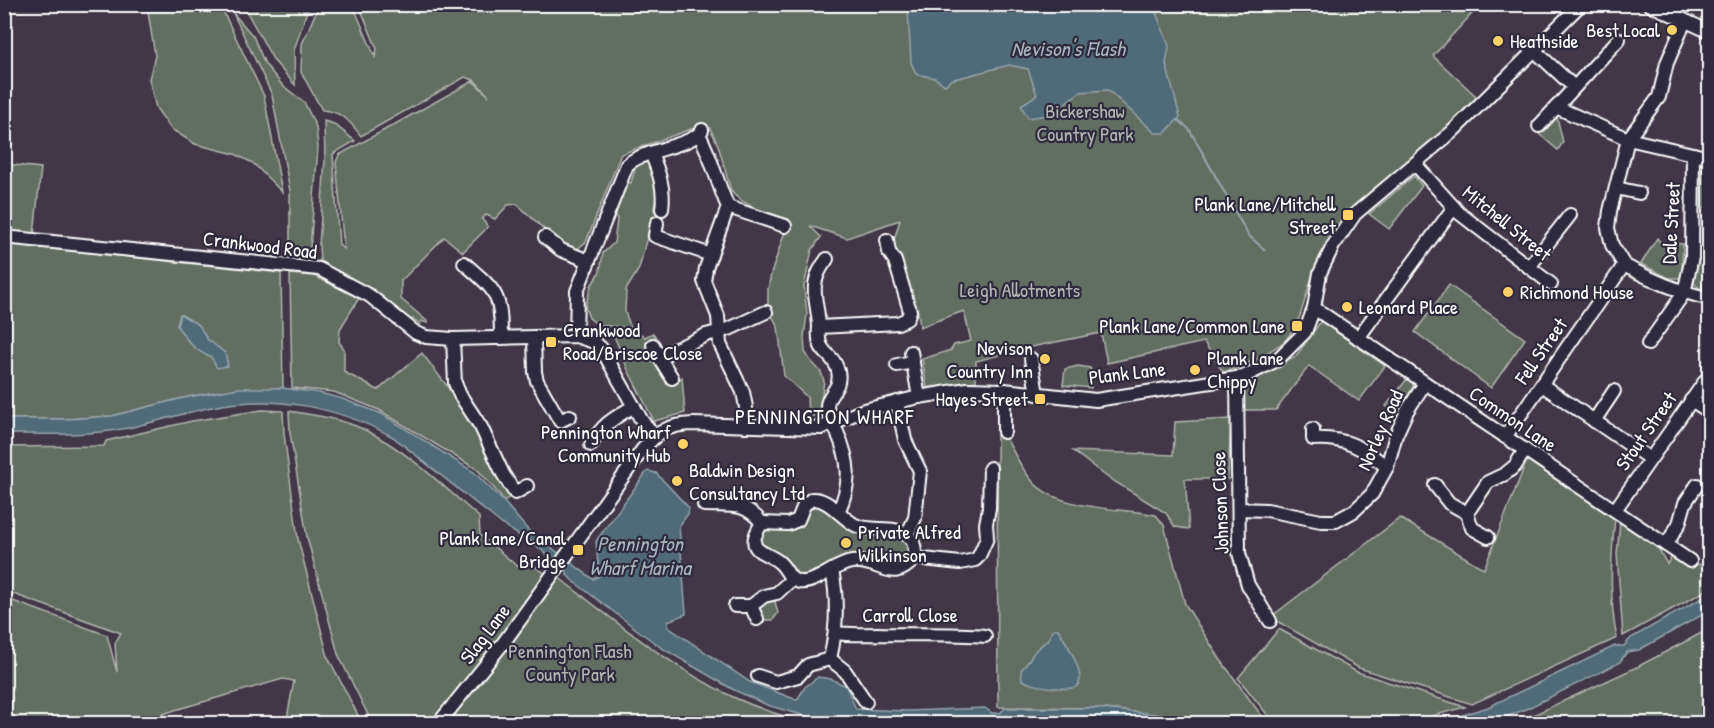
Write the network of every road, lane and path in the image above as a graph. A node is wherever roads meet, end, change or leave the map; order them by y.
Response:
1 (1581, 4) edge
2 (1649, 4) edge
3 (1683, 4) edge
4 (1681, 19) junction
5 (1710, 32) edge
6 (1612, 41) dead end
7 (1535, 51) junction
8 (1574, 87) junction
9 (1556, 107) junction
10 (1539, 126) dead end
11 (1628, 140) junction
12 (651, 153) junction
13 (1694, 154) junction
14 (1710, 158) edge
15 (1416, 165) junction
16 (1616, 188) junction
17 (1639, 194) dead end
18 (728, 207) junction
19 (1454, 207) junction
20 (662, 210) dead end
21 (1570, 216) dead end
22 (657, 223) dead end
23 (785, 226) dead end
24 (4, 237) edge
25 (545, 237) dead end
26 (887, 240) dead end
27 (711, 255) junction
28 (827, 259) dead end
29 (589, 261) junction
30 (464, 263) dead end
31 (1624, 265) junction
32 (1529, 267) junction
33 (1551, 284) dead end
34 (1684, 293) junction
35 (1710, 299) edge
36 (1314, 308) junction
37 (766, 312) dead end
38 (819, 327) junction
39 (719, 332) junction
40 (576, 336) junction
41 (501, 338) junction
42 (534, 338) junction
43 (1358, 338) junction
44 (453, 339) junction
45 (1648, 344) dead end
46 (653, 345) dead end
47 (659, 357) junction
48 (1031, 358) dead end
49 (897, 365) dead end
50 (1710, 374) edge
51 (672, 378) dead end
52 (1237, 378) junction
53 (1425, 383) junction
54 (1542, 385) junction
55 (1004, 390) junction
56 (1614, 391) dead end
57 (1037, 394) junction
58 (919, 397) junction
59 (1691, 400) junction
60 (897, 402) junction
61 (634, 406) junction
62 (1710, 412) edge
63 (561, 421) dead end
64 (1594, 421) junction
65 (833, 423) junction
66 (745, 426) junction
67 (1313, 429) dead end
68 (1004, 432) dead end
69 (655, 436) junction
70 (1505, 437) junction
71 (591, 445) dead end
72 (1525, 450) junction
73 (1650, 459) junction
74 (1387, 467) junction
75 (990, 468) dead end
76 (1435, 485) dead end
77 (1697, 485) dead end
78 (527, 486) dead end
79 (704, 505) dead end
80 (1239, 509) junction
81 (1615, 510) junction
82 (838, 512) junction
83 (1467, 513) junction
84 (762, 524) junction
85 (907, 535) junction
86 (1488, 537) dead end
87 (1666, 545) junction
88 (568, 553) joint
89 (915, 558) junction
90 (1690, 561) dead end
91 (832, 570) junction
92 (791, 579) junction
93 (735, 606) dead end
94 (751, 606) junction
95 (757, 619) dead end
96 (1270, 621) dead end
97 (836, 633) junction
98 (985, 636) dead end
99 (830, 659) junction
100 (758, 676) dead end
101 (866, 702) dead end
102 (438, 723) edge

1 - 7 street, Plank Lane
2 - 4 street
3 - 4 street
4 - 5 street
4 - 11 street
6 - 8 street
7 - 8 street
7 - 15 street, Plank Lane
8 - 9 street
9 - 10 street
9 - 11 street
11 - 13 street
11 - 16 street
12 - 18 street
12 - 20 street
12 - 29 street
13 - 14 street
13 - 34 street, Dale Street
15 - 19 street, Mitchell Street
15 - 36 street, Plank Lane
16 - 17 street
16 - 31 street
18 - 23 street
18 - 27 street
19 - 32 street, Mitchell Street
19 - 43 street
21 - 32 street
22 - 27 street
24 - 44 street, Crankwood Road
25 - 29 street
26 - 38 street
27 - 39 street
28 - 38 street
29 - 40 street
30 - 41 street
31 - 34 street
31 - 54 street, Fell Street
32 - 33 street, Mitchell Street
34 - 35 street
34 - 45 street
36 - 43 street, Common Lane
36 - 52 street, Plank Lane
37 - 39 street
38 - 65 street
39 - 47 street
39 - 66 street
40 - 42 street, Crankwood Road
40 - 61 street
41 - 42 street, Crankwood Road
41 - 44 street, Crankwood Road
42 - 63 street
43 - 53 street, Common Lane
44 - 78 street
46 - 47 street
47 - 51 street
48 - 57 street
49 - 58 street
50 - 59 street, Stout Street
52 - 57 street, Plank Lane
52 - 80 street, Johnson Close
53 - 70 street, Common Lane
53 - 74 street, Norley Road
54 - 64 street
54 - 70 street, Fell Street
55 - 57 street, Plank Lane
55 - 58 street, Plank Lane
55 - 68 street
56 - 64 street
58 - 60 street, Plank Lane
59 - 62 street
59 - 73 street, Stout Street
60 - 65 street, Plank Lane
60 - 85 street
61 - 69 street
61 - 71 street
64 - 73 street
65 - 66 street, Plank Lane
65 - 82 street
66 - 69 street, Plank Lane
67 - 74 street
69 - 88 street, Plank Lane
70 - 72 street, Common Lane
72 - 81 street, Common Lane
72 - 83 street
73 - 81 street, Stout Street
74 - 80 street, Norley Road
75 - 89 street
76 - 83 street
77 - 87 street
79 - 84 street
80 - 96 street, Johnson Close
81 - 87 street, Common Lane
82 - 84 street
82 - 85 street
83 - 86 street
84 - 92 street
85 - 89 street
87 - 90 street, Common Lane
88 - 102 street, Slag Lane
89 - 91 street
91 - 92 street
91 - 97 street
92 - 94 street
93 - 94 street
94 - 95 street
97 - 98 street, Carroll Close
97 - 99 street
99 - 100 street
99 - 101 street

